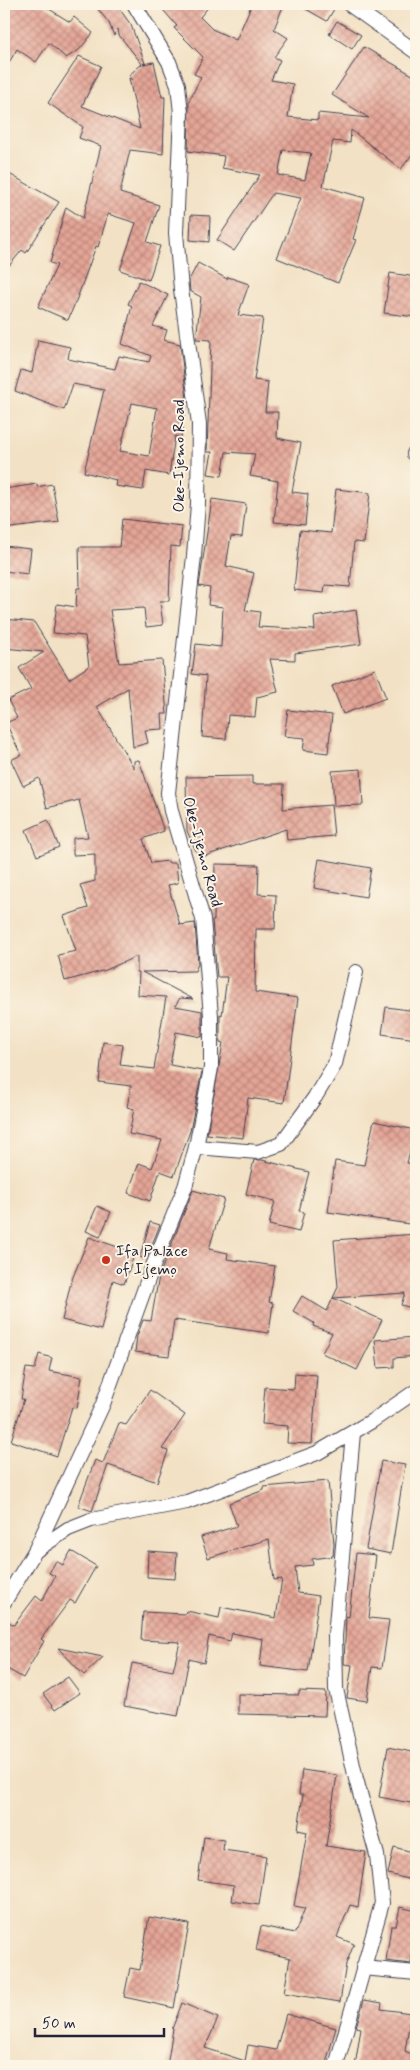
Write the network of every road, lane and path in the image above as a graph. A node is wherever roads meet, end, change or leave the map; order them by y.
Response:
1 (134, 4) edge
2 (349, 4) edge
3 (416, 52) edge
4 (356, 972) dead end
5 (196, 1147) junction
6 (416, 1391) edge
7 (353, 1433) junction
8 (35, 1551) junction
9 (4, 1602) edge
10 (363, 1968) junction
11 (416, 1973) edge
12 (336, 2066) edge

1 - 5 street, Oke-Ijemo Road
2 - 3 street
4 - 5 street
5 - 8 street, Oke-Ijemo Road
6 - 7 street
7 - 8 street
7 - 10 street
8 - 9 street, Oke-Ijemo Road
10 - 11 street
10 - 12 street

